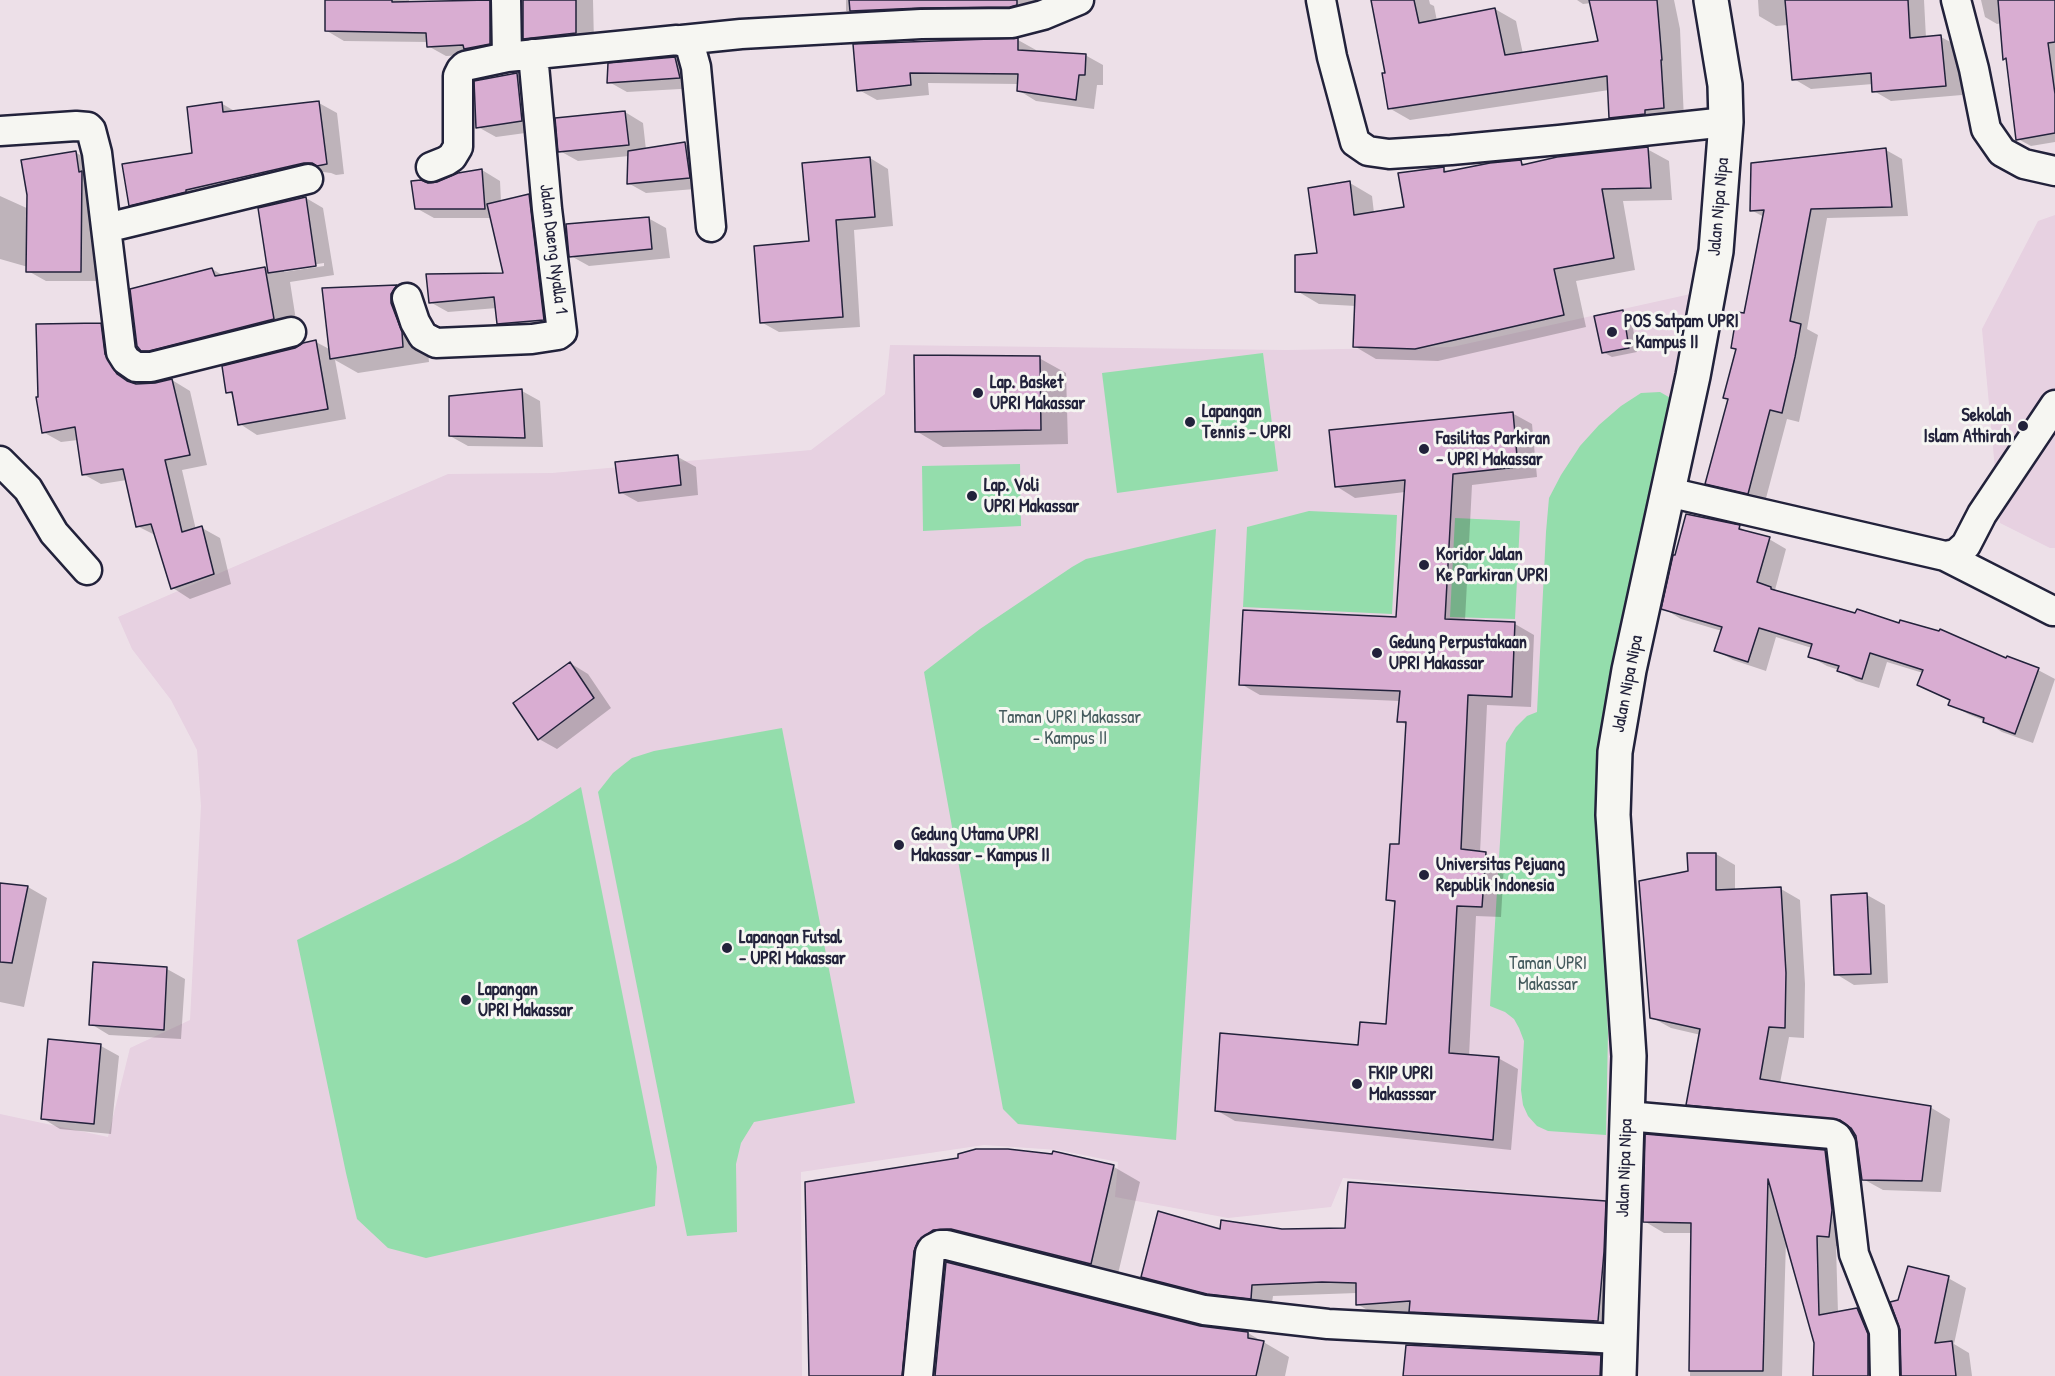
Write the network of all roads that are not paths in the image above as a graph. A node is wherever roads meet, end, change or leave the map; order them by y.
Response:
1 (506, 0) edge
2 (1079, 0) edge
3 (1321, 0) edge
4 (1711, 0) edge
5 (1956, 0) edge
6 (682, 40) junction
7 (520, 56) junction
8 (1726, 122) junction
9 (0, 131) edge
10 (431, 167) dead end
11 (2055, 171) edge
12 (308, 179) dead end
13 (711, 226) dead end
14 (106, 228) junction
15 (407, 298) dead end
16 (291, 332) dead end
17 (2055, 405) edge
18 (0, 461) edge
19 (1668, 492) junction
20 (1945, 556) junction
21 (87, 570) dead end
22 (2053, 611) dead end
23 (1627, 1116) junction
24 (1619, 1339) junction
25 (918, 1376) edge
26 (1618, 1376) edge
27 (1885, 1376) edge

1 - 7 street, Jalan Daeng Nyalla 1
2 - 6 street
3 - 8 street
4 - 8 street, Jalan Nipa Nipa
5 - 11 street
6 - 7 street
6 - 13 street
7 - 10 street
7 - 15 street, Jalan Daeng Nyalla 1
8 - 19 street, Jalan Nipa Nipa
9 - 14 street
12 - 14 street
14 - 16 street
17 - 20 street
18 - 21 street
19 - 20 street
19 - 23 street, Jalan Nipa Nipa
20 - 22 street
23 - 24 street, Jalan Nipa Nipa
23 - 27 street
24 - 25 street
24 - 26 street, Jalan Nipa Nipa

